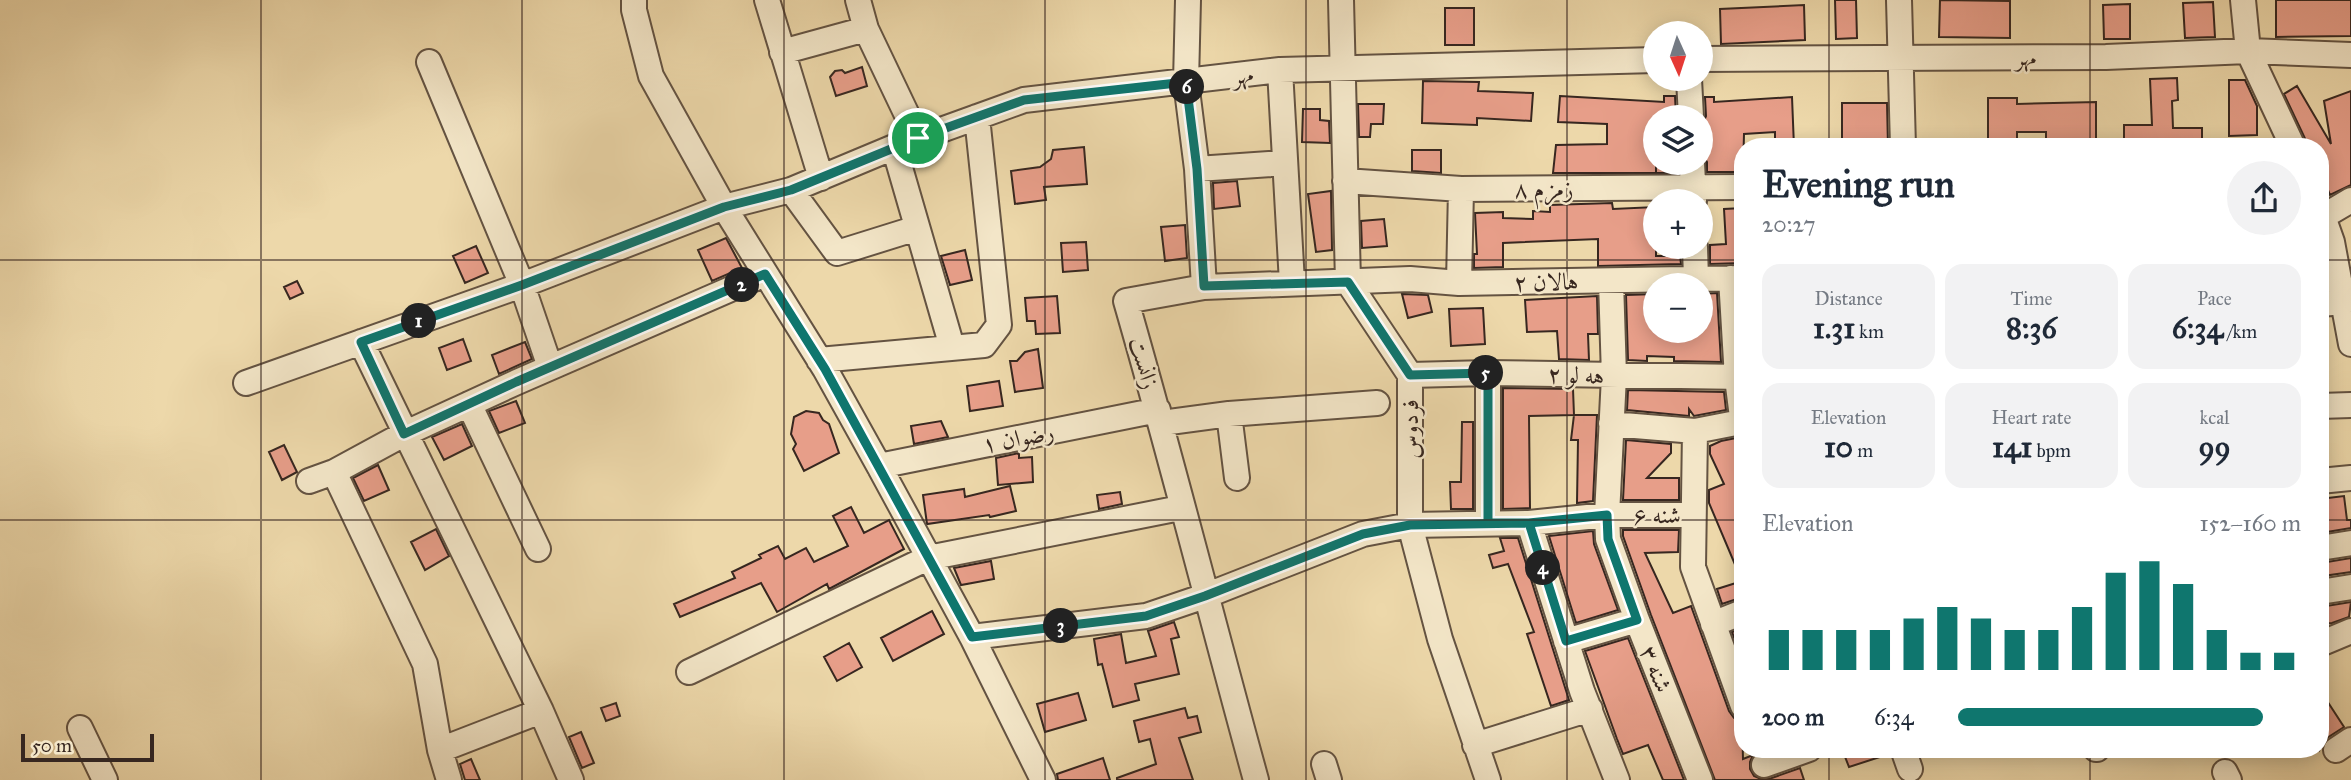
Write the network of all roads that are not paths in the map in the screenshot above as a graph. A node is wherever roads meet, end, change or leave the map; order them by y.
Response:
1 (634, 0) edge
2 (766, 0) edge
3 (858, 0) edge
4 (1188, 0) edge
5 (1341, 0) edge
6 (1899, 0) edge
7 (2243, 0) edge
8 (866, 29) junction
9 (2248, 51) junction
10 (782, 52) junction
11 (2351, 55) edge
12 (1900, 57) junction
13 (1713, 59) edge
14 (1643, 60) edge
15 (429, 62) dead end
16 (1342, 69) junction
17 (1280, 70) junction
18 (1186, 82) junction
19 (977, 117) junction
20 (918, 138) junction
21 (1903, 138) edge
22 (2289, 138) edge
23 (894, 147) junction
24 (1285, 163) junction
25 (1197, 169) junction
26 (821, 178) junction
27 (1345, 181) junction
28 (1734, 188) edge
29 (1461, 189) junction
30 (791, 190) junction
31 (1713, 192) edge
32 (1643, 194) edge
33 (2351, 201) edge
34 (724, 207) junction
35 (2329, 209) edge
36 (917, 228) junction
37 (2329, 272) edge
38 (765, 274) junction
39 (1734, 278) edge
40 (1713, 279) edge
41 (1643, 280) edge
42 (1611, 281) junction
43 (1348, 282) junction
44 (1292, 283) junction
45 (1459, 283) junction
46 (522, 285) junction
47 (1204, 286) junction
48 (2332, 303) edge
49 (361, 342) junction
50 (2351, 344) edge
51 (952, 347) junction
52 (819, 360) junction
53 (550, 367) junction
54 (1488, 373) junction
55 (1410, 375) junction
56 (1614, 376) junction
57 (1734, 377) edge
58 (246, 383) dead end
59 (1377, 403) dead end
60 (469, 404) junction
61 (2351, 405) edge
62 (2329, 406) edge
63 (1229, 414) junction
64 (1160, 416) junction
65 (1611, 424) junction
66 (1734, 424) edge
67 (1695, 430) junction
68 (404, 434) junction
69 (879, 466) junction
70 (334, 472) junction
71 (1237, 478) dead end
72 (2351, 478) edge
73 (2329, 480) edge
74 (309, 481) dead end
75 (1170, 510) dead end
76 (1607, 515) junction
77 (1693, 515) junction
78 (1488, 523) junction
79 (1529, 523) junction
80 (1410, 525) junction
81 (2351, 542) edge
82 (2329, 546) edge
83 (538, 549) dead end
84 (928, 558) junction
85 (2351, 587) edge
86 (2329, 591) edge
87 (1205, 596) junction
88 (1734, 616) edge
89 (1637, 620) junction
90 (1713, 624) junction
91 (2351, 631) edge
92 (972, 637) junction
93 (2329, 640) edge
94 (1566, 641) junction
95 (689, 672) dead end
96 (1734, 676) edge
97 (1590, 709) junction
98 (541, 710) junction
99 (80, 728) dead end
100 (1475, 745) junction
101 (440, 750) junction
102 (1784, 758) edge
103 (1764, 765) edge
104 (106, 780) edge
105 (449, 780) edge
106 (571, 780) edge
107 (1043, 780) edge
108 (1256, 780) edge
109 (1488, 780) edge
110 (1618, 780) edge
111 (1700, 780) edge

1 - 34 street
2 - 10 street
3 - 8 street
4 - 18 street
5 - 16 street
6 - 12 street
7 - 9 street
8 - 10 street
8 - 20 street
9 - 11 street, مهر
9 - 12 street, مهر
9 - 22 street
10 - 26 street
12 - 13 street, مهر
12 - 21 street
14 - 16 street, مهر
15 - 46 street
16 - 17 street, مهر
16 - 27 street
17 - 18 street, مهر
17 - 24 street
18 - 19 street, مهر
18 - 25 street
19 - 20 street, مهر
19 - 51 street
20 - 23 street, مهر
23 - 26 street, مهر
23 - 36 street
24 - 25 street
24 - 44 street
25 - 47 street
26 - 30 street, مهر
27 - 29 street, زمزم ۸
27 - 43 street
28 - 31 street, زمزم ۸
29 - 32 street, زمزم ۸
29 - 45 street
30 - 34 street, مهر
30 - 36 street
33 - 35 street
34 - 38 street
34 - 46 street, مهر
36 - 51 street
37 - 48 street
38 - 52 street
38 - 53 street
39 - 40 street, هالان ۲
41 - 42 street, هالان ۲
42 - 45 street, هالان ۲
42 - 56 street, شنه ۳
43 - 44 street, هالان ۲
43 - 45 street, هالان ۲
43 - 55 street, فردوس
44 - 47 street, هالان ۲
46 - 49 street, مهر
46 - 53 street
47 - 64 street, زانست
48 - 50 street
49 - 58 street, مهر
49 - 68 street
51 - 52 street
52 - 69 street
53 - 60 street
54 - 55 street, هه لو ۲
54 - 56 street, هه لو ۲
54 - 78 street
55 - 80 street, فردوس
56 - 57 street, هه لو ۲
56 - 65 street, شنه ۳
59 - 63 street, رضوان ۱
60 - 68 street
60 - 83 street
61 - 62 street
63 - 64 street, رضوان ۱
63 - 71 street
64 - 69 street, رضوان ۱
64 - 87 street, زانست
65 - 67 street
65 - 76 street, شنه ۳
66 - 67 street
67 - 77 street
68 - 70 street
68 - 98 street
69 - 84 street
70 - 74 street
70 - 101 street
72 - 73 street
75 - 84 street
76 - 77 street, شنه ۶
76 - 79 street, شنه ۶
76 - 89 street, شنه ۳
77 - 90 street
78 - 79 street, شنه ۶
78 - 80 street, شنه ۶
79 - 94 street
80 - 87 street
80 - 100 street, فردوس
81 - 82 street
84 - 92 street
84 - 95 street
85 - 86 street
87 - 92 street
87 - 108 street, زانست
88 - 90 street
89 - 94 street
89 - 111 street, شنه ۳
90 - 96 street
91 - 93 street
92 - 107 street
94 - 97 street
97 - 100 street
97 - 110 street
98 - 101 street
98 - 106 street
99 - 104 street
100 - 109 street, فردوس
101 - 105 street
102 - 103 street

